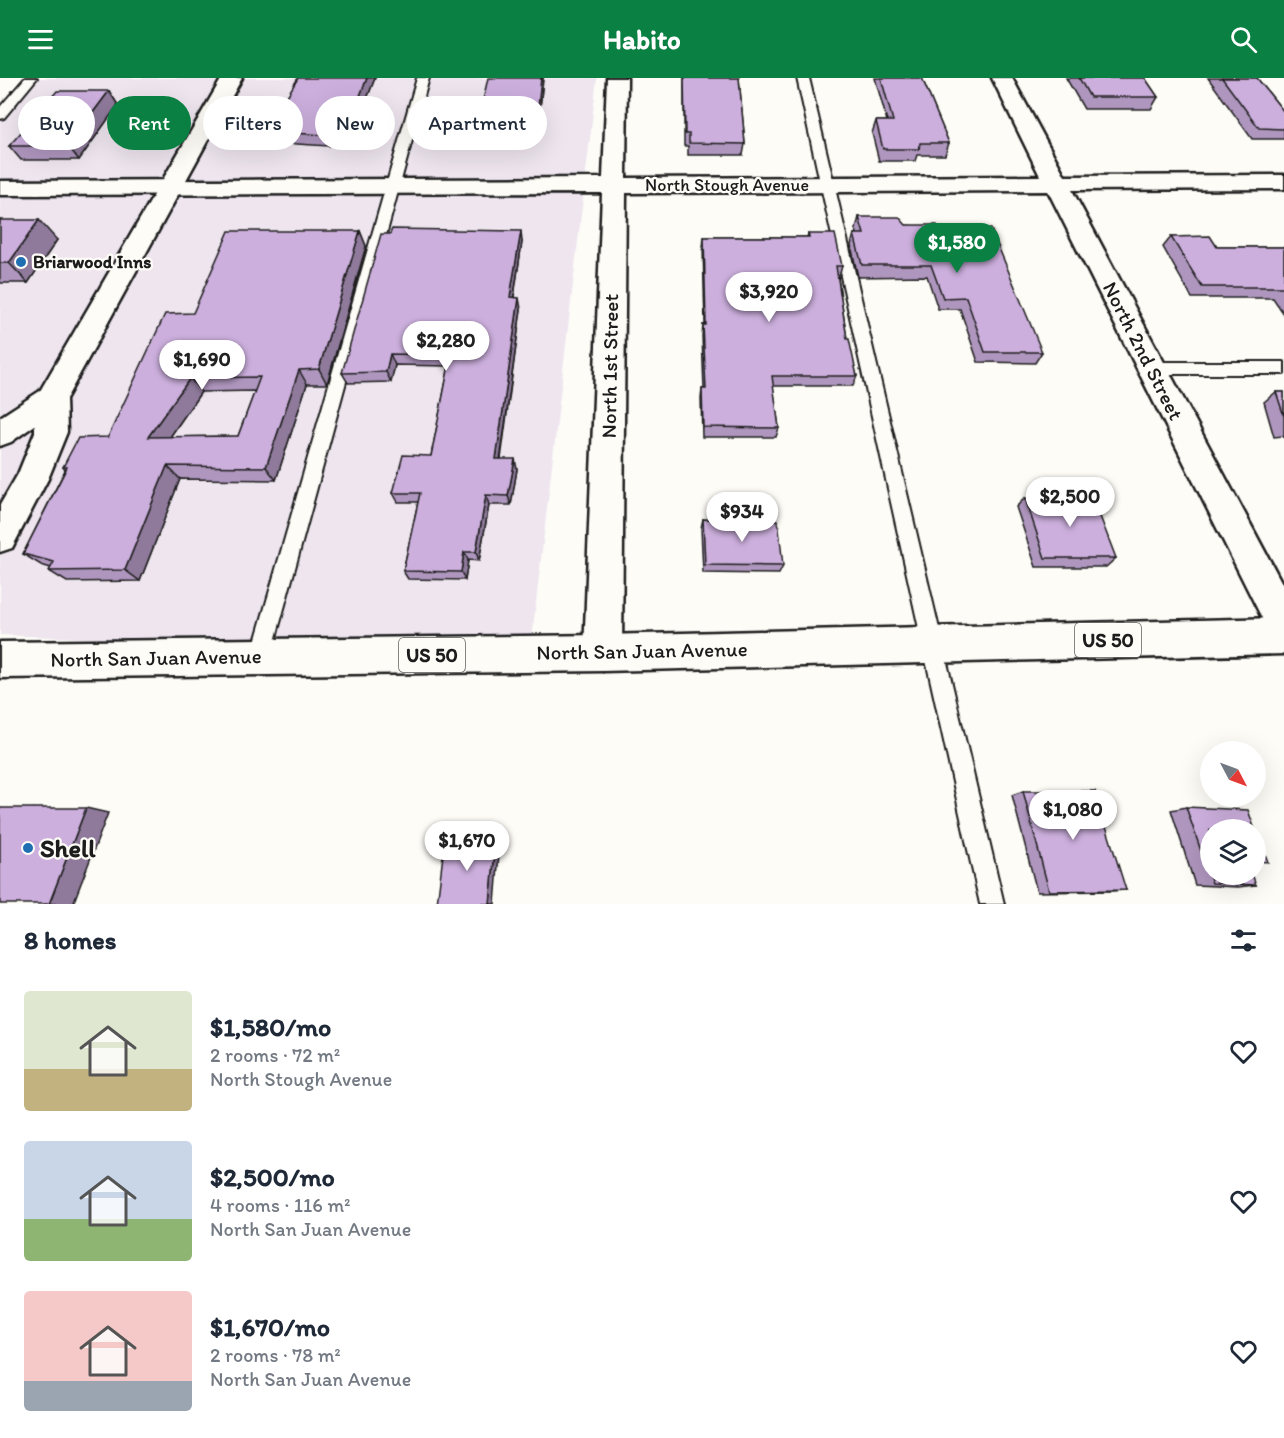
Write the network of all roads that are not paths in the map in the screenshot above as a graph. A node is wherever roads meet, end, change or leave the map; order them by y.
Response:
1 (31, 78) edge
2 (232, 78) edge
3 (423, 78) edge
4 (617, 78) edge
5 (803, 78) edge
6 (1002, 78) edge
7 (0, 115) edge
8 (1284, 182) edge
9 (1057, 184) junction
10 (614, 185) junction
11 (827, 185) junction
12 (393, 186) junction
13 (0, 188) edge
14 (170, 188) junction
15 (1152, 368) junction
16 (1284, 368) edge
17 (51, 399) junction
18 (0, 433) edge
19 (0, 537) edge
20 (1284, 624) edge
21 (1284, 636) edge
22 (932, 645) junction
23 (603, 653) junction
24 (261, 656) junction
25 (0, 660) edge
26 (992, 904) edge

1 - 7 lane
2 - 14 main road
3 - 12 lane
4 - 10 main road, North 1st Street
5 - 11 lane
6 - 9 main road, North 2nd Street
8 - 9 main road, North Stough Avenue
9 - 11 main road, North Stough Avenue
9 - 15 main road, North 2nd Street
10 - 11 main road, North Stough Avenue
10 - 12 main road, North Stough Avenue
10 - 23 main road, North 1st Street
11 - 22 lane
12 - 14 main road, North Stough Avenue
12 - 24 lane
13 - 14 main road, North Stough Avenue
14 - 17 main road
15 - 16 lane
15 - 20 main road, North 2nd Street
17 - 18 main road
17 - 19 main road
21 - 22 main road, North San Juan Avenue / US 50
22 - 23 main road, North San Juan Avenue / US 50
22 - 26 lane
23 - 24 main road, North San Juan Avenue / US 50
24 - 25 main road, North San Juan Avenue / US 50

